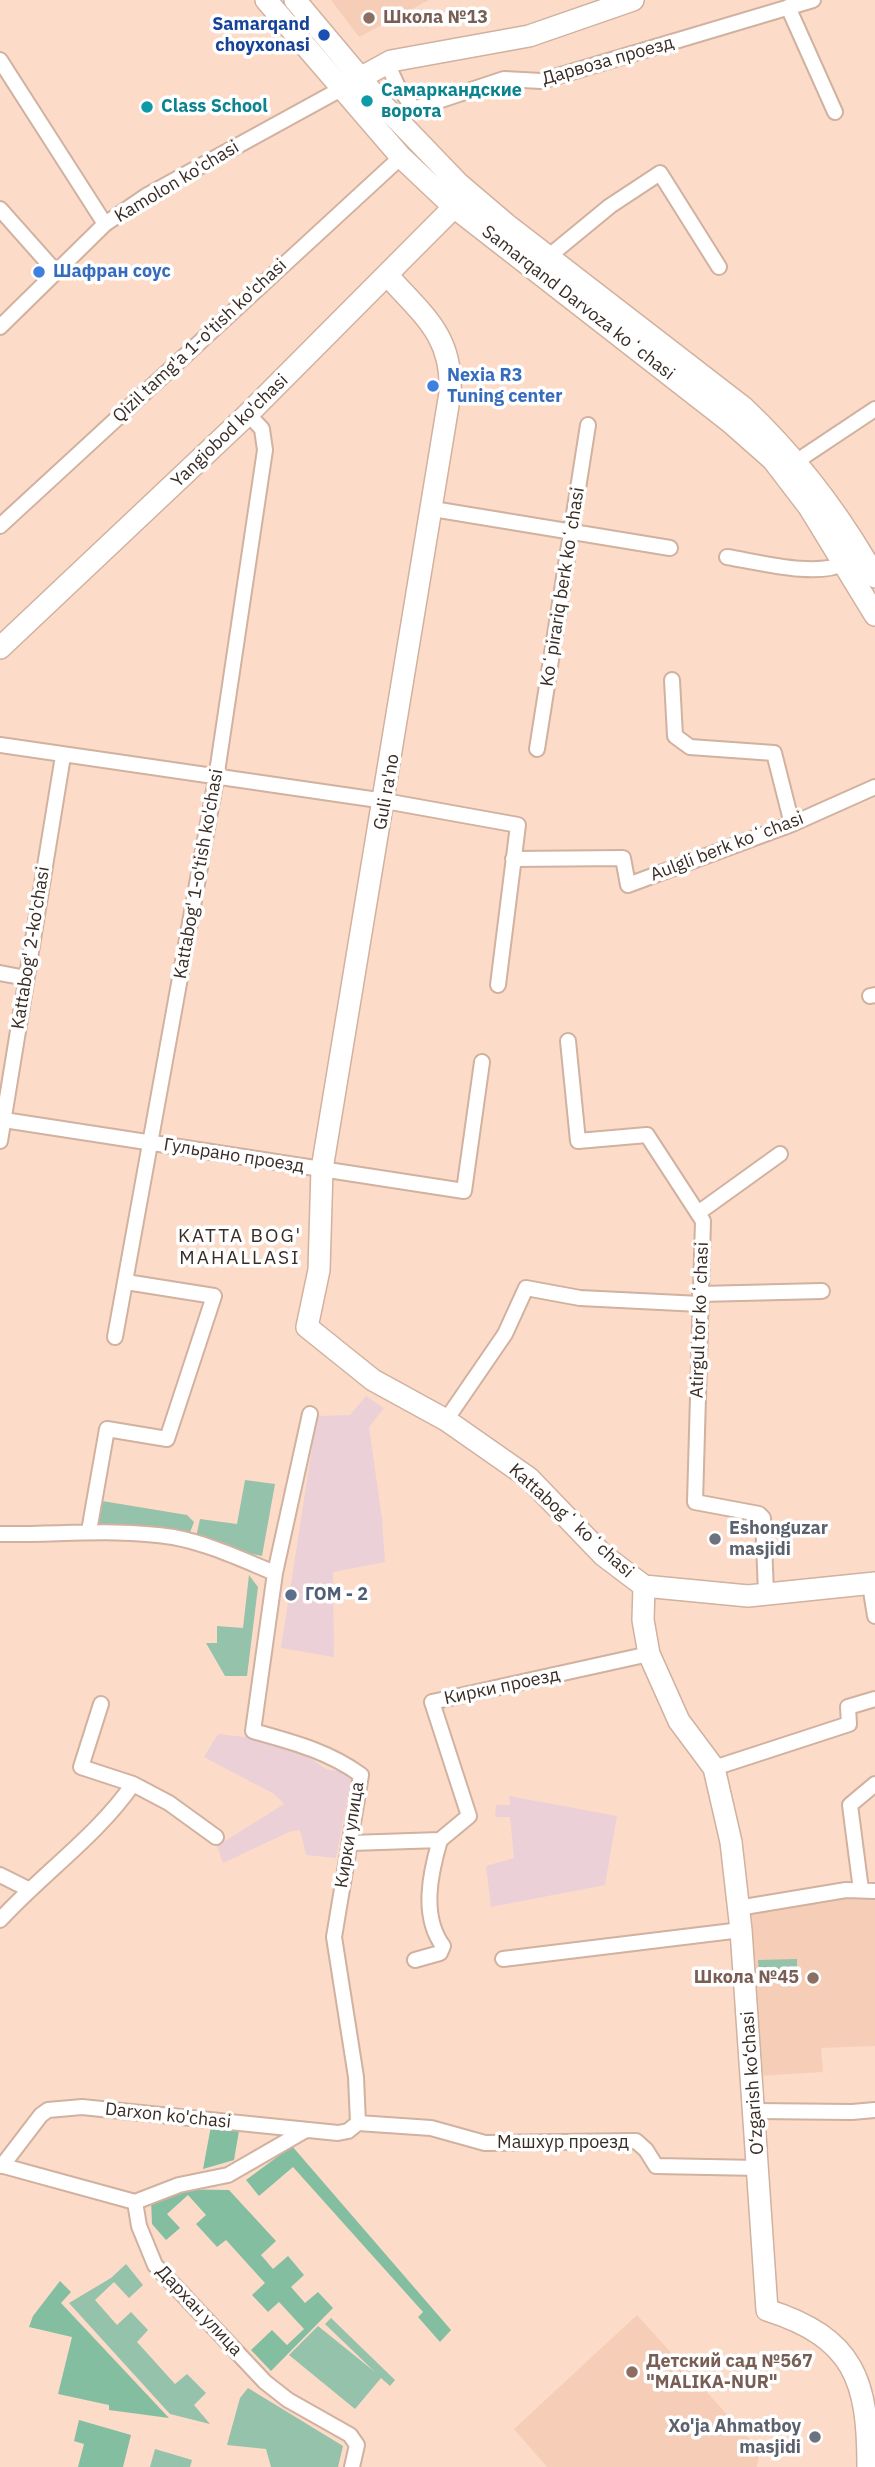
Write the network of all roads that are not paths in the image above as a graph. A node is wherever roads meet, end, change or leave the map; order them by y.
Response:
1 (266, 0) edge
2 (295, 0) edge
3 (633, 0) edge
4 (813, 0) edge
5 (597, 6) edge
6 (788, 8) junction
7 (0, 60) edge
8 (387, 63) junction
9 (360, 78) junction
10 (341, 89) junction
11 (835, 113) dead end
12 (401, 157) junction
13 (454, 207) junction
14 (0, 209) edge
15 (105, 225) junction
16 (548, 257) junction
17 (719, 267) dead end
18 (56, 272) junction
19 (388, 276) junction
20 (0, 327) edge
21 (875, 409) edge
22 (248, 414) junction
23 (588, 425) dead end
24 (797, 461) junction
25 (433, 509) junction
26 (0, 526) edge
27 (572, 531) junction
28 (670, 548) dead end
29 (727, 557) dead end
30 (845, 563) junction
31 (875, 576) edge
32 (875, 615) edge
33 (2, 641) edge
34 (672, 680) dead end
35 (0, 745) edge
36 (537, 750) dead end
37 (63, 756) junction
38 (216, 779) junction
39 (875, 787) edge
40 (385, 801) junction
41 (792, 824) junction
42 (513, 859) junction
43 (0, 973) edge
44 (26, 978) junction
45 (498, 985) dead end
46 (568, 1041) dead end
47 (482, 1062) dead end
48 (4, 1120) junction
49 (0, 1141) edge
50 (152, 1143) junction
51 (780, 1154) dead end
52 (322, 1169) junction
53 (698, 1213) junction
54 (126, 1282) junction
55 (822, 1291) dead end
56 (700, 1299) junction
57 (307, 1327) joint
58 (115, 1337) dead end
59 (310, 1414) dead end
60 (446, 1420) junction
61 (89, 1531) junction
62 (0, 1534) edge
63 (275, 1573) junction
64 (872, 1584) edge
65 (644, 1586) junction
66 (766, 1593) junction
67 (875, 1616) edge
68 (649, 1654) junction
69 (875, 1699) edge
70 (101, 1704) dead end
71 (714, 1768) junction
72 (133, 1784) junction
73 (875, 1784) edge
74 (216, 1837) dead end
75 (440, 1840) junction
76 (351, 1843) junction
77 (0, 1875) edge
78 (28, 1889) junction
79 (868, 1890) edge
80 (738, 1908) junction
81 (0, 1920) edge
82 (741, 1930) junction
83 (503, 1959) dead end
84 (415, 1960) dead end
85 (875, 2110) edge
86 (755, 2111) junction
87 (358, 2123) junction
88 (306, 2130) junction
89 (1, 2166) edge
90 (759, 2168) junction
91 (135, 2202) junction
92 (352, 2467) edge
93 (868, 2467) edge

1 - 10 street, Samarqand Darvoza koʻchasi
2 - 9 street, Samarqand Darvoza koʻchasi
3 - 5 street
4 - 6 street, Дарвоза проезд
5 - 8 street
6 - 8 street, Дарвоза проезд
6 - 11 street
7 - 15 street
8 - 9 street
9 - 10 street
9 - 16 street, Samarqand Darvoza koʻchasi
10 - 12 street, Samarqand Darvoza koʻchasi
10 - 15 street, Kamolon ko'chasi
12 - 13 street, Samarqand Darvoza koʻchasi
12 - 26 street, Qizil tamg'a 1-o'tish ko'chasi
13 - 19 street, Yangiobod ko'chasi
13 - 30 street, Samarqand Darvoza koʻchasi
14 - 18 street
15 - 18 street, Kamolon ko'chasi
16 - 17 street
16 - 24 street, Samarqand Darvoza koʻchasi
18 - 20 street, Kamolon ko'chasi
19 - 22 street, Yangiobod ko'chasi
19 - 25 street, Guli ra'no
21 - 24 street
22 - 33 street, Yangiobod ko'chasi
22 - 38 street, Kattabog' 1-o'tish ko'chasi
23 - 27 street, Koʻpirariq berk koʻchasi
24 - 31 street, Samarqand Darvoza koʻchasi
25 - 27 street
25 - 40 street, Guli ra'no
27 - 28 street
27 - 36 street, Koʻpirariq berk koʻchasi
29 - 30 street
30 - 32 street, Samarqand Darvoza koʻchasi
34 - 41 street
35 - 37 street
37 - 38 street
37 - 44 street, Kattabog' 2-ko'chasi
38 - 40 street
38 - 50 street, Kattabog' 1-o'tish ko'chasi
39 - 41 street, Aulgli berk koʻchasi
40 - 42 street
40 - 52 street, Guli ra'no
41 - 42 street, Aulgli berk koʻchasi
42 - 45 street
43 - 44 street
44 - 48 street, Kattabog' 2-ko'chasi
46 - 53 street, Atirgul tor koʻchasi
47 - 52 street, Гульрано проезд
48 - 49 street, Kattabog' 2-ko'chasi
48 - 50 street, Гульрано проезд
50 - 52 street, Гульрано проезд
50 - 54 street, Kattabog' 1-o'tish ko'chasi
51 - 53 street
52 - 57 street, Guli ra'no
53 - 56 street, Atirgul tor koʻchasi
54 - 58 street, Kattabog' 1-o'tish ko'chasi
54 - 61 street
55 - 56 street
56 - 60 street
56 - 66 street, Atirgul tor koʻchasi
57 - 60 street, Kattabogʻ koʻchasi
59 - 63 street, Кирки улица
60 - 65 street, Kattabogʻ koʻchasi
61 - 62 street
61 - 63 street
63 - 76 street, Кирки улица
64 - 66 street, Kattabogʻ koʻchasi
64 - 67 street
65 - 66 street, Kattabogʻ koʻchasi
65 - 68 street, O‘zgarish ko‘chasi
68 - 71 street, O‘zgarish ko‘chasi
68 - 75 street, Кирки проезд
69 - 71 street
70 - 72 street
71 - 80 street, O‘zgarish ko‘chasi
72 - 74 street
72 - 78 street
73 - 79 street
75 - 76 street
75 - 84 street
76 - 87 street, Кирки улица
77 - 78 street
78 - 81 street
79 - 80 street
80 - 82 street, O‘zgarish ko‘chasi
82 - 83 street
82 - 86 street, O‘zgarish ko‘chasi
85 - 86 street
86 - 90 street, O‘zgarish ko‘chasi
87 - 88 street, Darxon ko'chasi
87 - 90 street, Машхур проезд
88 - 89 street, Darxon ko'chasi
88 - 91 street
89 - 91 street, Darxon ko'chasi
90 - 93 street, O‘zgarish ko‘chasi
91 - 92 street, Дархан улица

